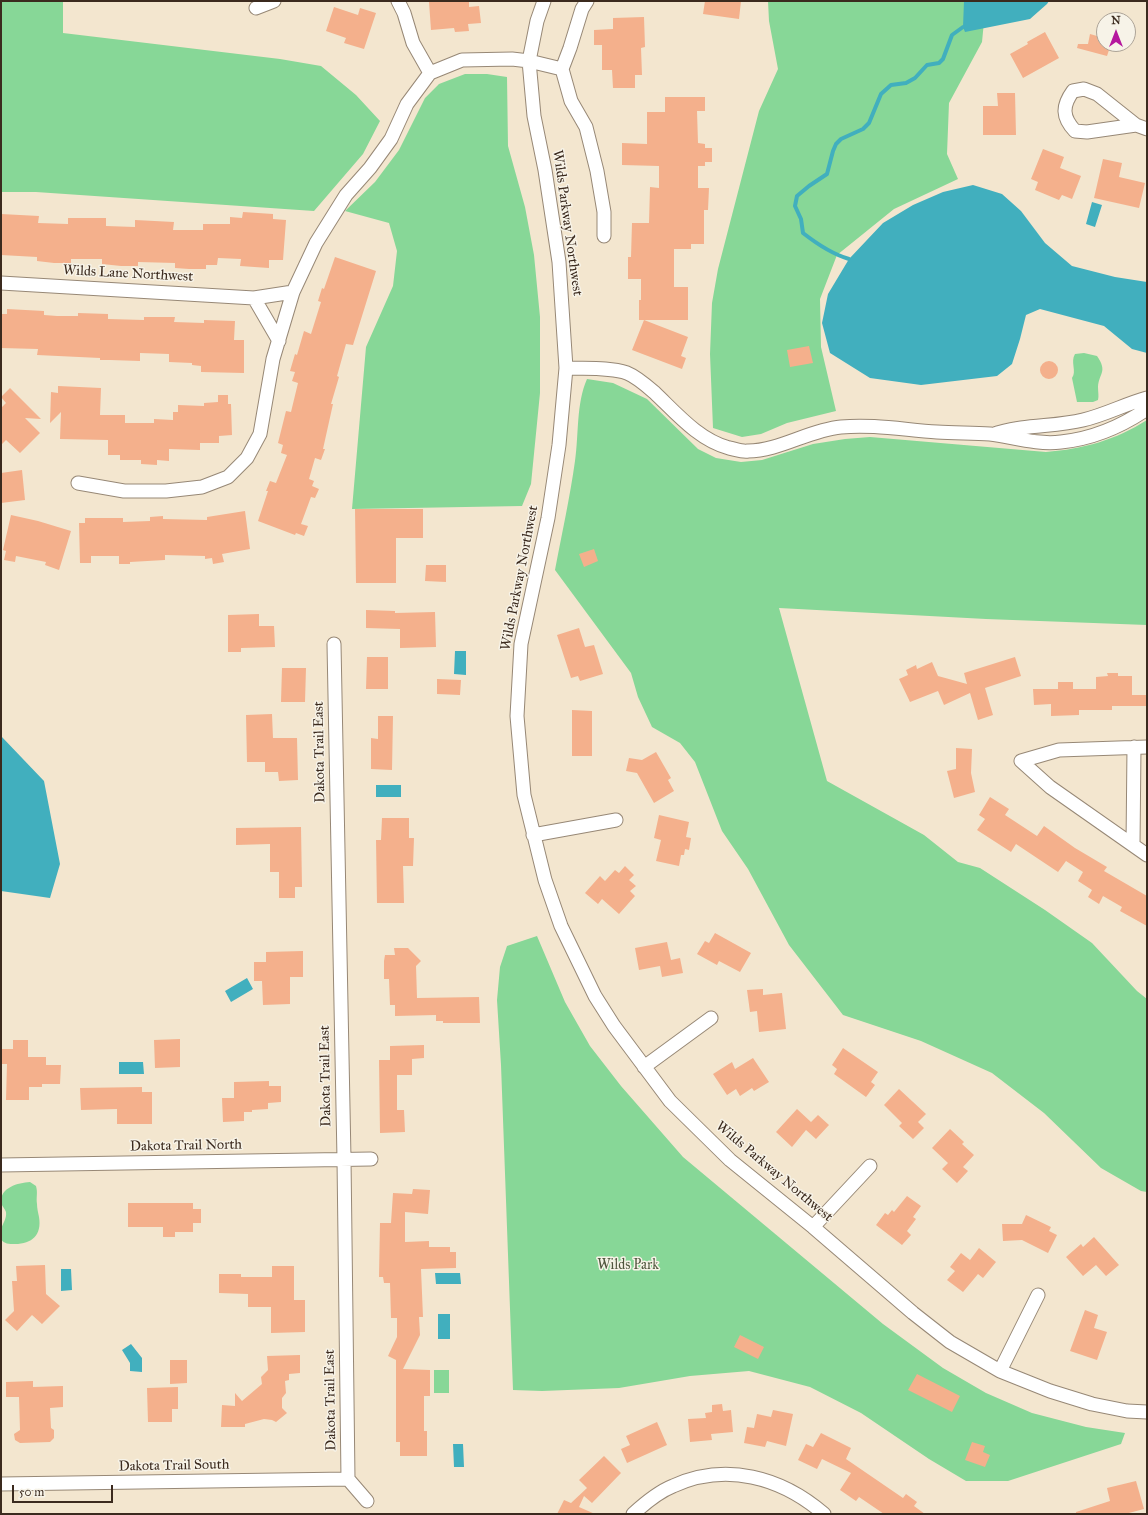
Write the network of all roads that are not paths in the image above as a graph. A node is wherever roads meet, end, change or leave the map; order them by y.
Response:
1 (274, 1) edge
2 (398, 1) edge
3 (544, 1) edge
4 (587, 1) edge
5 (256, 8) dead end
6 (529, 60) junction
7 (562, 69) junction
8 (430, 73) junction
9 (1141, 127) edge
10 (604, 236) dead end
11 (1, 283) edge
12 (293, 292) junction
13 (254, 298) junction
14 (279, 341) junction
15 (566, 368) junction
16 (1147, 398) edge
17 (1147, 409) edge
18 (990, 434) junction
19 (78, 483) dead end
20 (334, 644) dead end
21 (1134, 747) junction
22 (1147, 747) edge
23 (616, 820) dead end
24 (534, 835) junction
25 (1133, 845) junction
26 (1147, 855) edge
27 (711, 1018) dead end
28 (644, 1067) junction
29 (344, 1159) junction
30 (371, 1159) dead end
31 (1, 1165) edge
32 (870, 1166) dead end
33 (813, 1227) junction
34 (1038, 1295) dead end
35 (1000, 1371) junction
36 (1147, 1412) edge
37 (348, 1479) junction
38 (1, 1484) edge
39 (367, 1501) dead end
40 (633, 1514) edge
41 (824, 1514) edge

1 - 5 street
2 - 8 street
3 - 6 street, Wilds Parkway Northwest
4 - 7 street
6 - 7 street
6 - 8 street
6 - 15 street, Wilds Parkway Northwest
7 - 10 street
8 - 12 street
9 - 9 street
11 - 13 street, Wilds Lane Northwest
12 - 13 street, Wilds Lane Northwest
12 - 14 street
13 - 14 street
14 - 19 street
15 - 18 street
15 - 24 street, Wilds Parkway Northwest
16 - 18 street
17 - 18 street
20 - 29 street, Dakota Trail East
21 - 22 street
21 - 25 street
21 - 25 street
23 - 24 street
24 - 28 street, Wilds Parkway Northwest
25 - 26 street
27 - 28 street
28 - 33 street, Wilds Parkway Northwest
29 - 30 street, Dakota Trail North
29 - 31 street, Dakota Trail North
29 - 37 street, Dakota Trail East
32 - 33 street
33 - 35 street, Wilds Parkway Northwest
34 - 35 street
35 - 36 street, Wilds Parkway Northwest
37 - 38 street, Dakota Trail South
37 - 39 street
40 - 41 street

